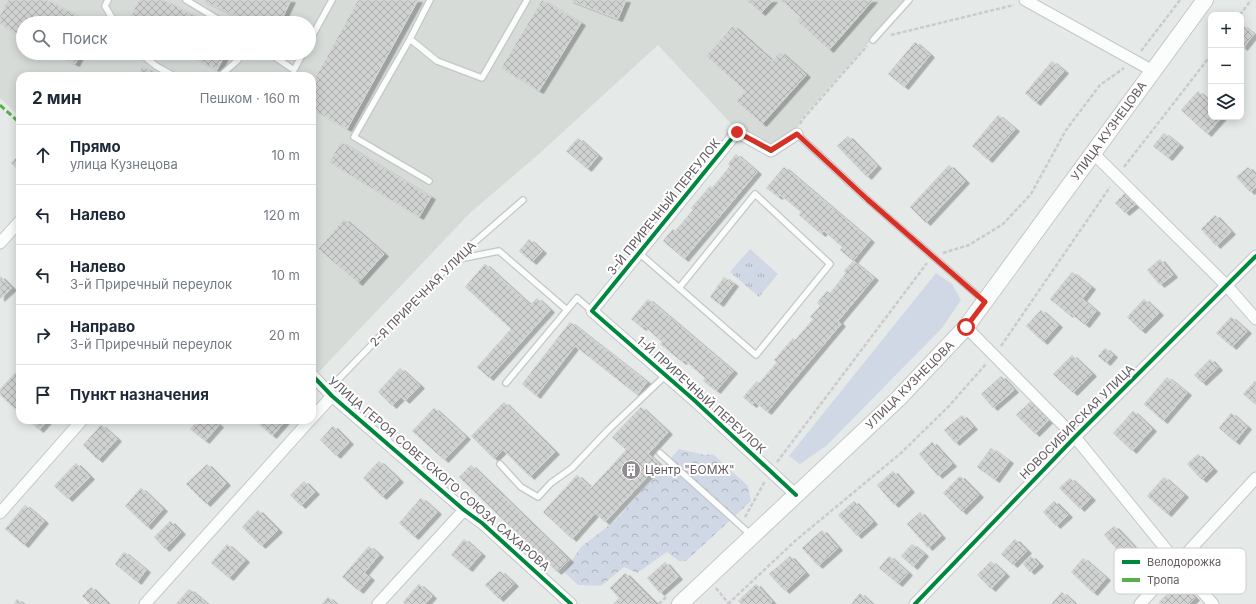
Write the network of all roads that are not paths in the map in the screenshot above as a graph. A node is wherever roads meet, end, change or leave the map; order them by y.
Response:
1 (108, 0) edge
2 (186, 0) edge
3 (332, 0) edge
4 (430, 0) edge
5 (527, 0) edge
6 (909, 0) edge
7 (1205, 0) edge
8 (1027, 1) edge
9 (111, 16) edge
10 (212, 16) edge
11 (316, 29) edge
12 (410, 39) junction
13 (873, 40) road end
14 (149, 60) edge
15 (238, 60) edge
16 (279, 60) edge
17 (299, 60) edge
18 (1153, 71) junction
19 (167, 72) edge
20 (224, 72) edge
21 (797, 134) joint
22 (1093, 153) junction
23 (429, 181) dead end
24 (523, 200) dead end
25 (16, 225) edge
26 (0, 243) edge
27 (639, 253) junction
28 (1256, 256) edge
29 (454, 260) junction
30 (1227, 286) junction
31 (679, 288) junction
32 (985, 302) junction
33 (567, 310) junction
34 (592, 311) junction
35 (1256, 319) edge
36 (966, 327) junction
37 (666, 375) junction
38 (316, 380) edge
39 (506, 383) dead end
40 (330, 393) junction
41 (316, 412) edge
42 (78, 424) edge
43 (307, 424) edge
44 (1075, 437) junction
45 (660, 453) dead end
46 (500, 464) dead end
47 (1256, 478) edge
48 (796, 495) junction
49 (464, 510) junction
50 (0, 513) edge
51 (751, 536) junction
52 (1165, 548) edge
53 (1193, 548) edge
54 (1150, 594) edge
55 (1204, 594) edge
56 (145, 604) edge
57 (378, 604) edge
58 (571, 604) edge
59 (680, 604) edge
60 (915, 604) edge
61 (1140, 604) edge
62 (1213, 604) edge

1 - 9 lane
2 - 10 lane
3 - 11 lane
4 - 12 lane
5 - 12 lane
6 - 13 lane
7 - 18 main road, УЛИЦА КУЗНЕЦОВА
8 - 18 street
12 - 23 lane
14 - 19 lane
15 - 20 lane
16 - 17 lane
18 - 22 main road, УЛИЦА КУЗНЕЦОВА
21 - 27 street, 3-Й ПРИРЕЧНЫЙ ПЕРЕУЛОК
21 - 32 lane
22 - 30 street
22 - 32 main road, УЛИЦА КУЗНЕЦОВА
24 - 29 lane, 2-Я ПРИРЕЧНАЯ УЛИЦА
25 - 26 street
27 - 31 lane
27 - 34 street, 3-Й ПРИРЕЧНЫЙ ПЕРЕУЛОК
28 - 30 street, НОВОСИБИРСКАЯ УЛИЦА
29 - 33 lane
29 - 40 lane, 2-Я ПРИРЕЧНАЯ УЛИЦА
30 - 35 street
30 - 44 street, НОВОСИБИРСКАЯ УЛИЦА
31 - 31 lane
32 - 36 main road, УЛИЦА КУЗНЕЦОВА
33 - 34 lane
33 - 39 lane
34 - 37 street, 1-Й ПРИРЕЧНЫЙ ПЕРЕУЛОК
36 - 44 street
36 - 48 main road, УЛИЦА КУЗНЕЦОВА
37 - 46 lane
37 - 48 street, 1-Й ПРИРЕЧНЫЙ ПЕРЕУЛОК
38 - 40 street, УЛИЦА ГЕРОЯ СОВЕТСКОГО СОЮЗА САХАРОВА
40 - 41 street, 2-Я ПРИРЕЧНАЯ УЛИЦА
40 - 49 street, УЛИЦА ГЕРОЯ СОВЕТСКОГО СОЮЗА САХАРОВА
42 - 50 street
43 - 56 street, 2-Я ПРИРЕЧНАЯ УЛИЦА
44 - 52 street
44 - 60 street, НОВОСИБИРСКАЯ УЛИЦА
45 - 51 lane
47 - 53 street
48 - 51 main road, УЛИЦА КУЗНЕЦОВА
49 - 57 street
49 - 58 street, УЛИЦА ГЕРОЯ СОВЕТСКОГО СОЮЗА САХАРОВА
51 - 59 main road, УЛИЦА КУЗНЕЦОВА
54 - 61 street
55 - 62 street

